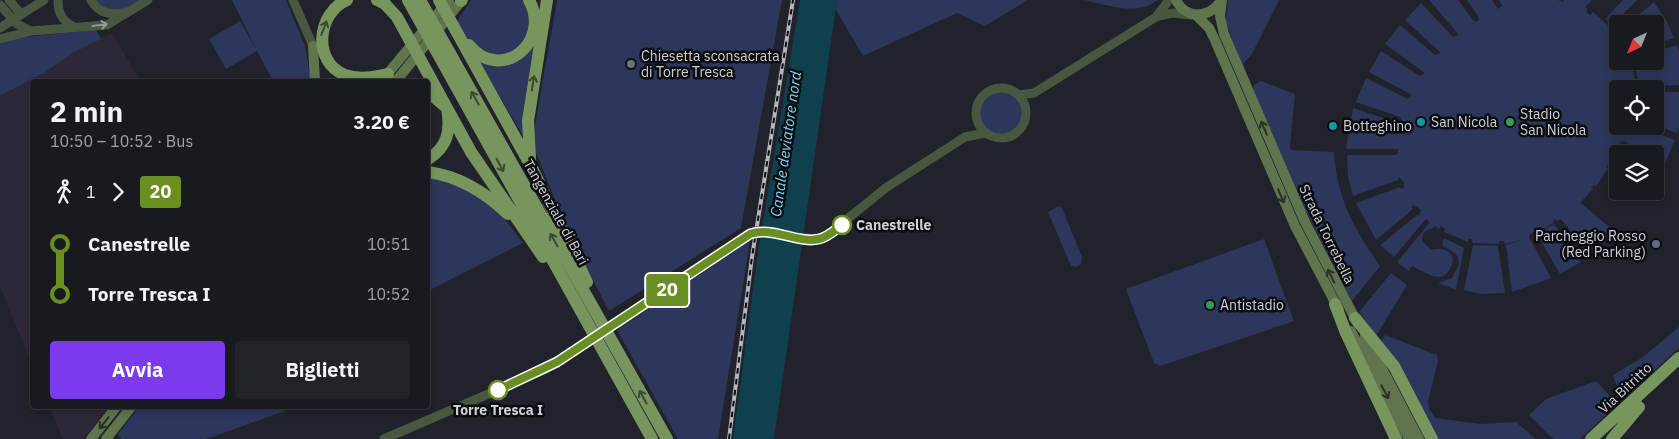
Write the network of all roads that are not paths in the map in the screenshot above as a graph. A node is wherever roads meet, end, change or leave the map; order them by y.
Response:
1 (9, 0) edge
2 (44, 0) edge
3 (58, 0) edge
4 (91, 0) edge
5 (148, 0) edge
6 (293, 0) edge
7 (347, 0) edge
8 (377, 0) edge
9 (408, 0) edge
10 (420, 0) edge
11 (439, 0) edge
12 (449, 0) edge
13 (462, 0) edge
14 (529, 0) edge
15 (547, 0) edge
16 (1169, 0) edge
17 (1176, 0) edge
18 (1222, 0) edge
19 (0, 5) edge
20 (131, 11) junction
21 (21, 14) junction
22 (1194, 15) junction
23 (1156, 17) junction
24 (12, 20) junction
25 (454, 25) junction
26 (0, 28) edge
27 (76, 28) junction
28 (31, 31) junction
29 (1219, 36) junction
30 (0, 39) edge
31 (313, 46) junction
32 (315, 79) edge
33 (339, 79) edge
34 (389, 79) edge
35 (1034, 93) junction
36 (430, 94) edge
37 (1019, 96) junction
38 (447, 108) junction
39 (1026, 109) junction
40 (976, 119) junction
41 (985, 133) junction
42 (965, 137) junction
43 (430, 157) edge
44 (531, 166) junction
45 (430, 173) edge
46 (528, 235) junction
47 (568, 285) junction
48 (1335, 304) junction
49 (594, 311) junction
50 (1355, 318) junction
51 (617, 324) dead end
52 (584, 344) dead end
53 (1679, 358) edge
54 (1679, 369) edge
55 (1639, 407) junction
56 (115, 409) edge
57 (130, 409) edge
58 (91, 439) edge
59 (106, 439) edge
60 (384, 439) edge
61 (652, 439) edge
62 (666, 439) edge
63 (1396, 439) edge
64 (1409, 439) edge
65 (1420, 439) edge
66 (1432, 439) edge
67 (1591, 439) edge
68 (1603, 439) edge
69 (1612, 439) edge

1 - 21 street
2 - 21 street
3 - 27 street
4 - 20 street
5 - 20 street
6 - 31 street
34 -> 7 highway
8 - 38 highway
9 -> 47 highway, Tangenziale di Bari
49 -> 10 highway, Tangenziale di Bari
11 - 25 highway
12 - 34 main road
13 - 34 main road
14 - 25 highway
44 -> 15 highway
16 - 23 street
17 - 22 main road
18 - 22 main road
18 - 29 main road
19 - 24 street
27 -> 20 street
21 - 24 street
22 - 23 street
22 - 29 main road
23 - 35 street
24 - 26 street
24 - 28 street
25 - 44 highway
27 - 28 street
28 - 30 street
29 -> 48 main road, Strada Torrebella
50 -> 29 main road, Strada Torrebella
31 - 32 main road
31 - 33 highway
35 - 37 street
35 - 39 street
36 - 38 highway
37 - 39 street
37 - 40 street
38 - 43 highway
38 - 46 highway
39 - 41 street
40 - 41 street
40 - 42 street
41 - 42 street
42 - 51 street
44 - 49 highway
45 - 46 highway
46 - 47 highway
47 - 61 highway, Tangenziale di Bari
48 - 63 highway
48 -> 64 main road, Strada Torrebella
62 -> 49 highway, Tangenziale di Bari
50 - 65 main road, Strada Torrebella
50 - 66 highway
52 - 60 street
53 - 67 highway, Via Bitritto
54 - 55 highway, Via Bitritto
55 - 68 highway, Via Bitritto
55 - 69 highway
56 -> 58 main road
57 - 59 main road

